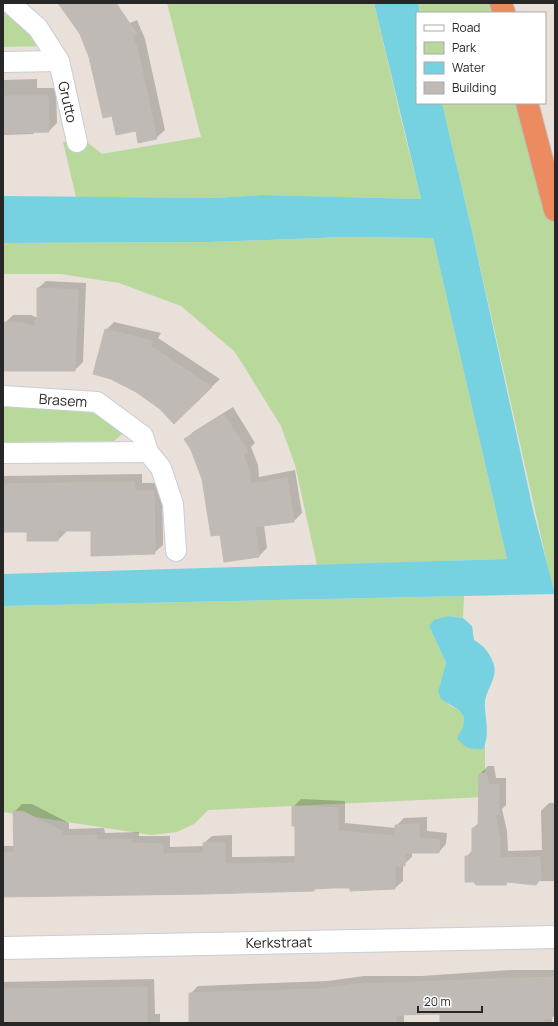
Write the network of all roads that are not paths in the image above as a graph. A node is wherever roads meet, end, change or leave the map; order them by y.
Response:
1 (10, 3) edge
2 (58, 61) junction
3 (3, 62) edge
4 (527, 104) edge
5 (77, 142) dead end
6 (555, 210) edge
7 (3, 396) edge
8 (148, 452) junction
9 (3, 453) edge
10 (176, 551) dead end
11 (555, 937) edge
12 (3, 948) edge

1 - 2 street, Grutto
2 - 3 street
2 - 5 street, Grutto
4 - 6 highway
7 - 8 street, Brasem
8 - 9 street
8 - 10 street, Brasem
11 - 12 street, Kerkstraat

